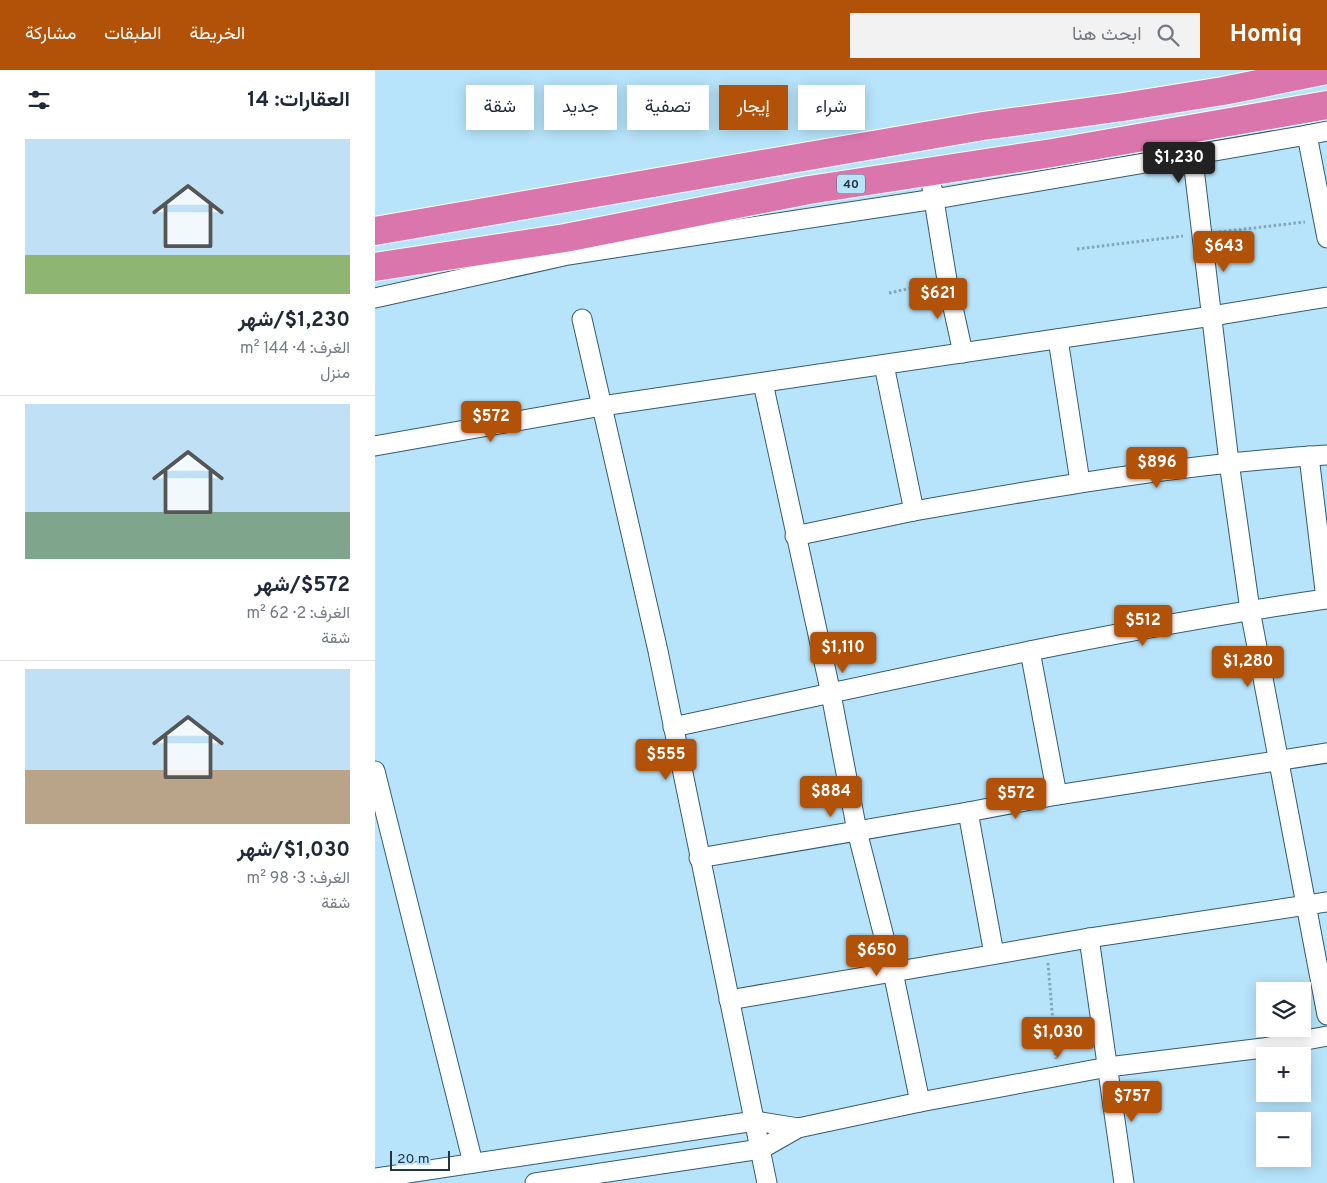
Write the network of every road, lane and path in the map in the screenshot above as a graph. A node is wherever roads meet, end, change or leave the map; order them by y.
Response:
1 (1327, 70) edge
2 (1327, 105) edge
3 (1327, 131) edge
4 (1307, 135) junction
5 (1191, 143) junction
6 (929, 172) junction
7 (935, 199) junction
8 (1323, 219) junction
9 (375, 231) edge
10 (1203, 234) junction
11 (1327, 238) edge
12 (1077, 249) dead end
13 (375, 267) edge
14 (947, 280) junction
15 (889, 293) dead end
16 (1327, 296) edge
17 (375, 298) edge
18 (1212, 316) junction
19 (582, 319) dead end
20 (1058, 339) junction
21 (963, 353) junction
22 (884, 365) junction
23 (763, 383) junction
24 (602, 406) junction
25 (375, 446) edge
26 (1318, 455) edge
27 (1229, 462) junction
28 (1081, 482) junction
29 (914, 511) junction
30 (795, 536) junction
31 (1327, 599) edge
32 (1250, 610) junction
33 (1030, 651) junction
34 (831, 694) junction
35 (673, 727) junction
36 (1327, 753) edge
37 (1278, 761) junction
38 (375, 771) edge
39 (1057, 795) junction
40 (968, 812) junction
41 (857, 831) junction
42 (699, 858) junction
43 (1327, 902) edge
44 (1306, 907) junction
45 (1089, 938) junction
46 (1047, 945) junction
47 (994, 954) junction
48 (893, 972) junction
49 (729, 1000) junction
50 (1327, 1016) edge
51 (1327, 1036) edge
52 (1108, 1067) junction
53 (1058, 1077) junction
54 (920, 1102) junction
55 (755, 1121) junction
56 (798, 1128) junction
57 (761, 1149) junction
58 (473, 1163) junction
59 (375, 1178) edge
60 (535, 1183) edge
61 (767, 1183) edge
62 (1124, 1183) edge

1 - 9 highway
2 - 5 highway, 40
3 - 4 street
4 - 5 street
4 - 8 street
5 - 6 highway, 40
5 - 7 street
5 - 10 street
6 - 7 street
6 - 13 highway, 40
7 - 14 street
7 - 17 street
8 - 10 path
8 - 11 street
10 - 12 path
10 - 18 street
14 - 15 path
14 - 21 street
16 - 18 street
18 - 20 street
18 - 27 street
19 - 24 street
20 - 21 street
20 - 28 street
21 - 22 street
22 - 23 street
22 - 29 street
23 - 24 street
23 - 30 street
24 - 25 street
24 - 35 street
26 - 27 street
26 - 31 street
27 - 28 street
27 - 32 street
28 - 29 street
29 - 30 street
30 - 34 street
31 - 32 street
32 - 33 street
32 - 37 street
33 - 34 street
33 - 39 street
34 - 35 street
34 - 41 street
35 - 42 street
36 - 37 street
37 - 39 street
37 - 44 street
38 - 58 street
39 - 40 street
40 - 41 street
40 - 47 street
41 - 42 street
41 - 48 street
42 - 49 street
43 - 44 street
44 - 45 street
44 - 50 street
45 - 46 street
45 - 52 street
46 - 47 street
46 - 53 path
47 - 48 street
48 - 49 street
48 - 54 street
49 - 55 street
51 - 52 street
52 - 53 street
52 - 62 street
53 - 54 street
54 - 56 street
55 - 56 street
55 - 57 street
55 - 58 street
56 - 57 street
57 - 60 street
57 - 61 street
58 - 59 street

